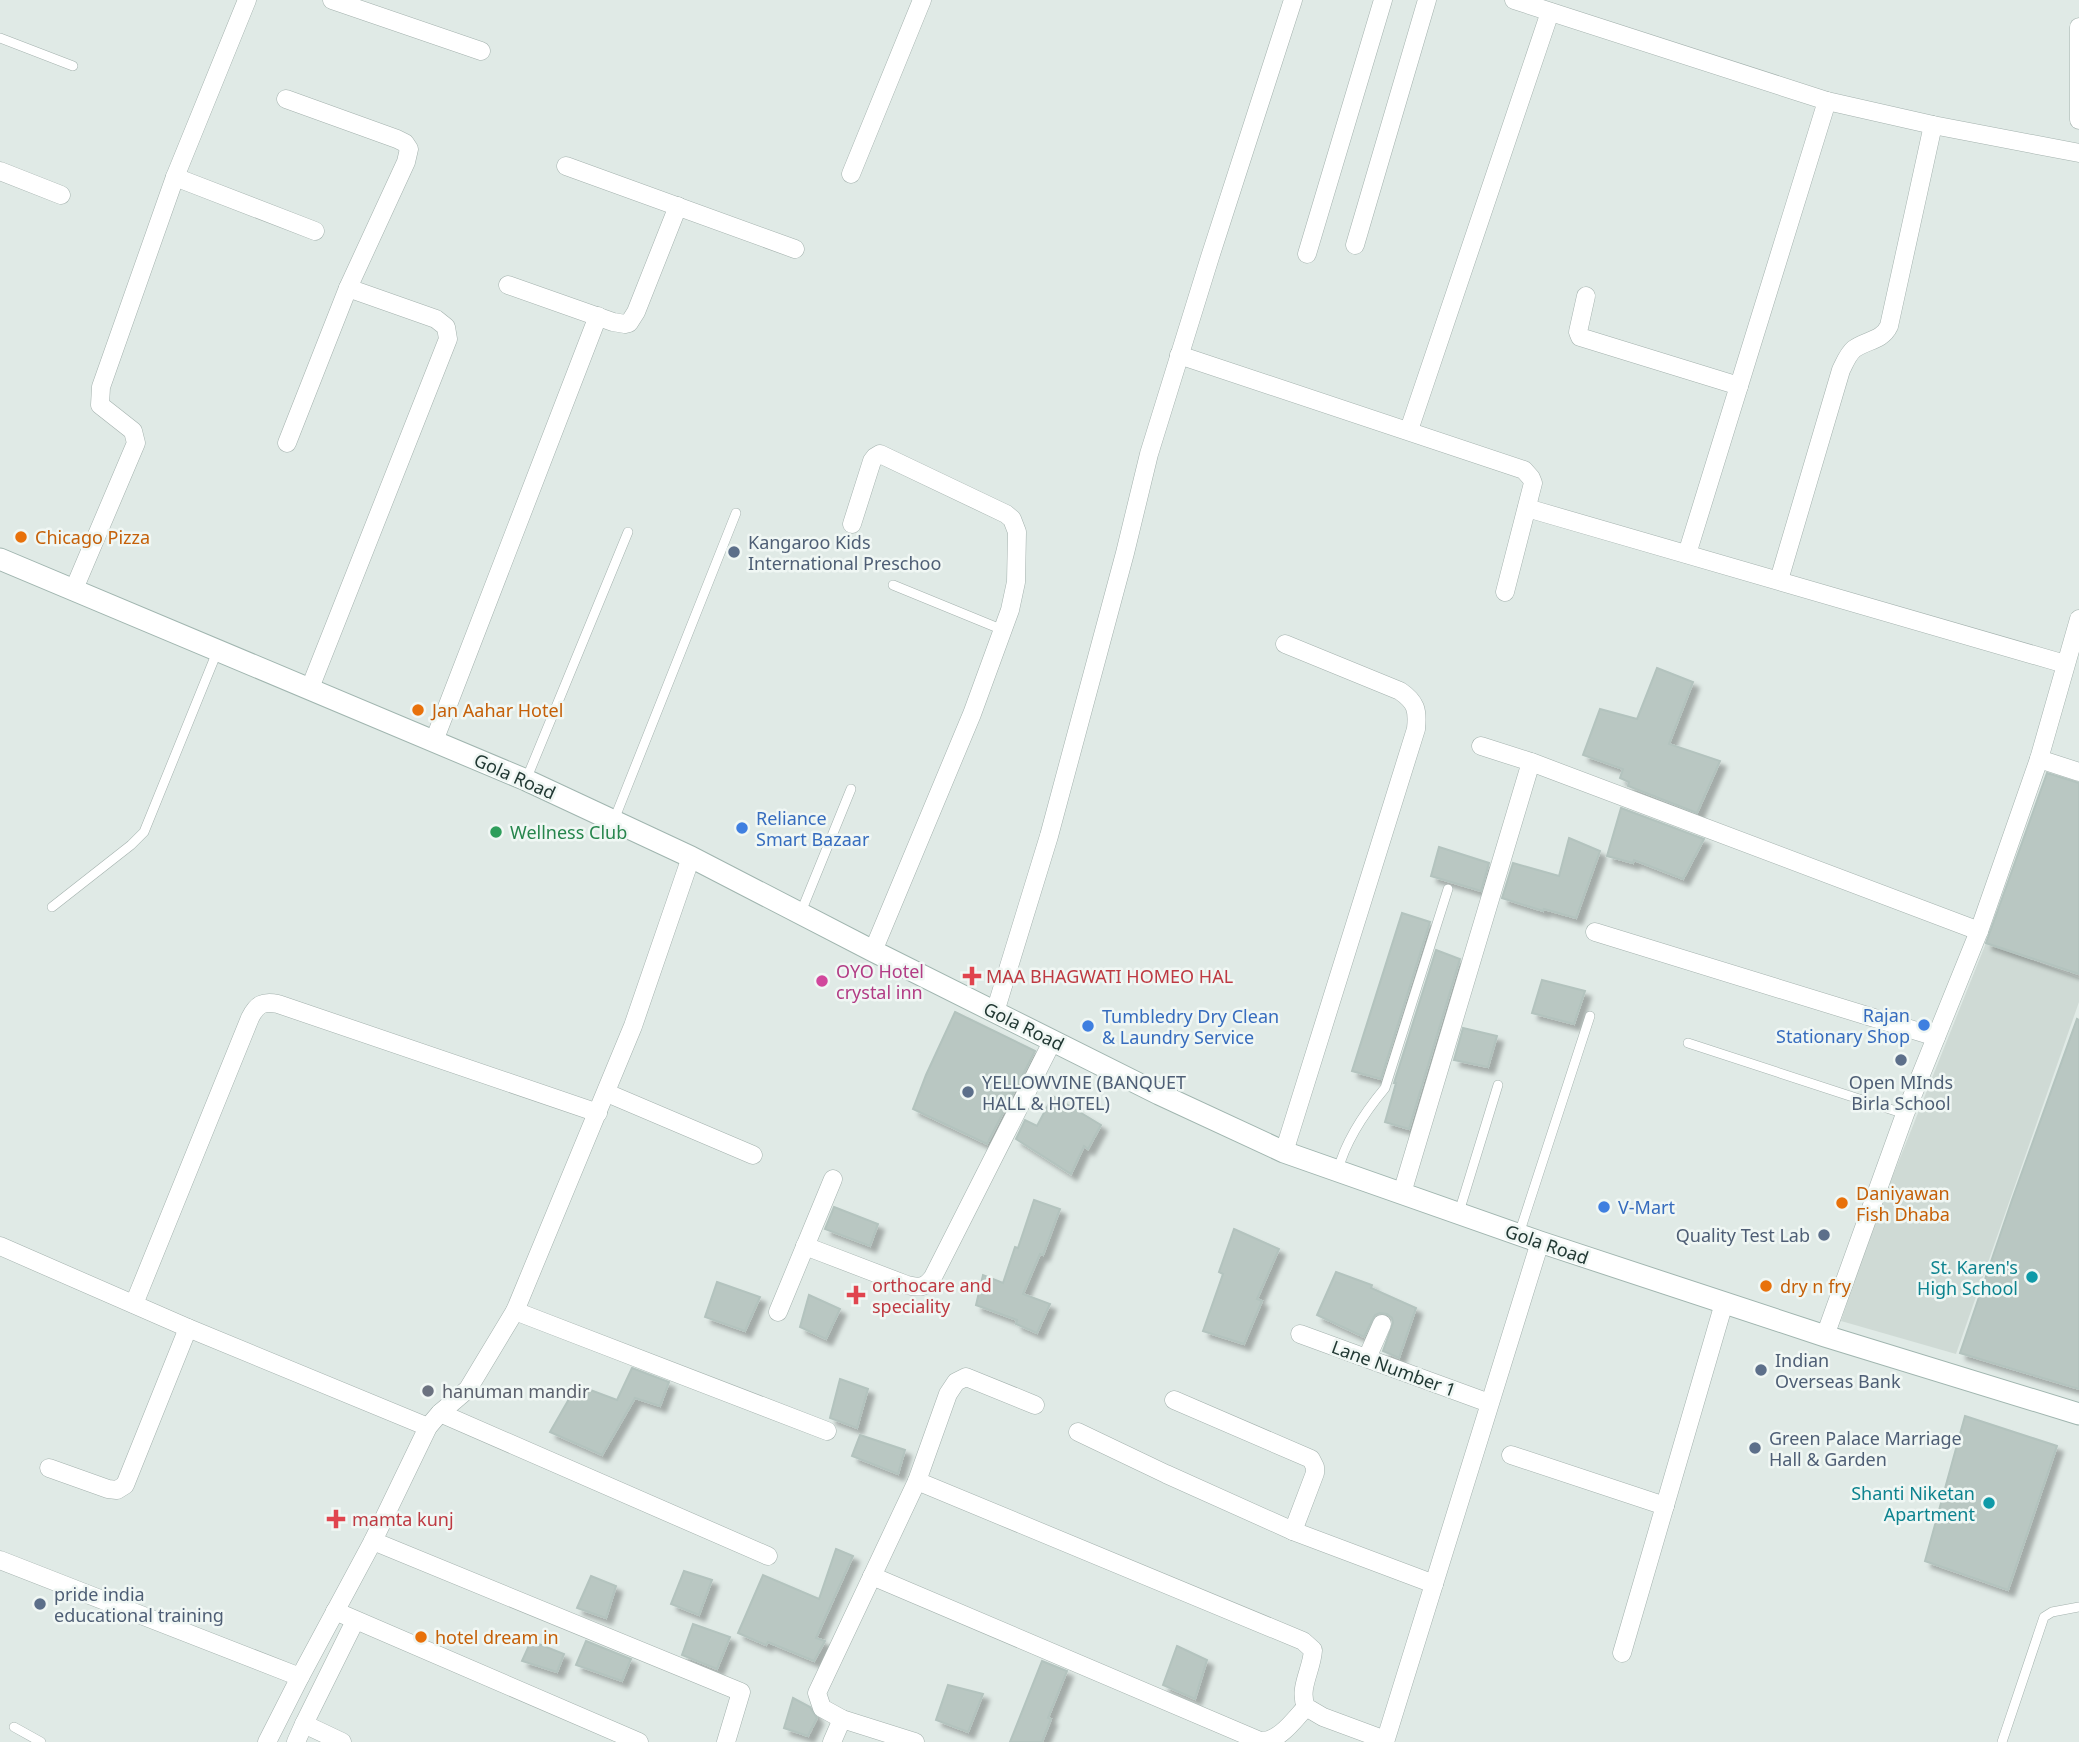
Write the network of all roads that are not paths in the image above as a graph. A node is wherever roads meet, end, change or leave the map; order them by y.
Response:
1 (247, 0) edge
2 (332, 0) edge
3 (922, 0) edge
4 (1293, 0) edge
5 (1382, 0) edge
6 (1427, 0) edge
7 (1514, 0) edge
8 (1550, 12) junction
9 (2079, 27) edge
10 (0, 38) edge
11 (481, 51) dead end
12 (73, 66) dead end
13 (2078, 84) edge
14 (286, 99) dead end
15 (1827, 101) junction
16 (2079, 120) edge
17 (1934, 125) junction
18 (2079, 153) edge
19 (566, 166) dead end
20 (0, 171) edge
21 (851, 174) dead end
22 (175, 177) junction
23 (61, 195) dead end
24 (678, 206) junction
25 (315, 231) dead end
26 (1354, 245) dead end
27 (795, 249) dead end
28 (1307, 254) dead end
29 (508, 285) dead end
30 (348, 288) junction
31 (1586, 296) dead end
32 (598, 316) junction
33 (1179, 355) junction
34 (1739, 386) junction
35 (1409, 430) junction
36 (287, 443) dead end
37 (1527, 508) junction
38 (736, 513) dead end
39 (852, 524) dead end
40 (628, 532) dead end
41 (1687, 554) junction
42 (0, 559) edge
43 (1779, 580) junction
44 (893, 585) dead end
45 (74, 589) junction
46 (1505, 592) dead end
47 (2079, 619) edge
48 (1003, 629) junction
49 (1285, 644) dead end
50 (218, 650) junction
51 (2065, 664) junction
52 (310, 688) junction
53 (434, 741) junction
54 (1481, 746) dead end
55 (2039, 759) junction
56 (1531, 762) junction
57 (2079, 772) edge
58 (527, 780) junction
59 (851, 789) dead end
60 (613, 820) junction
61 (691, 857) junction
62 (1448, 889) dead end
63 (52, 907) dead end
64 (801, 909) junction
65 (1979, 931) junction
66 (1595, 932) dead end
67 (873, 951) junction
68 (995, 1012) junction
69 (1590, 1016) dead end
70 (1936, 1037) junction
71 (1053, 1040) junction
72 (1688, 1043) dead end
73 (1498, 1085) dead end
74 (607, 1093) junction
75 (598, 1113) junction
76 (1905, 1114) junction
77 (1284, 1152) junction
78 (754, 1156) dead end
79 (1338, 1170) junction
80 (833, 1179) dead end
81 (1402, 1193) junction
82 (1459, 1214) junction
83 (1519, 1234) junction
84 (1540, 1242) junction
85 (0, 1246) edge
86 (805, 1246) junction
87 (1724, 1303) junction
88 (134, 1304) junction
89 (515, 1311) junction
90 (778, 1312) dead end
91 (1382, 1324) dead end
92 (188, 1328) junction
93 (1300, 1334) dead end
94 (1825, 1336) junction
95 (1367, 1358) junction
96 (1174, 1400) dead end
97 (1489, 1403) junction
98 (1035, 1405) dead end
99 (440, 1413) junction
100 (2079, 1414) edge
101 (428, 1427) junction
102 (827, 1431) dead end
103 (1078, 1432) dead end
104 (1511, 1455) dead end
105 (49, 1468) dead end
106 (917, 1481) junction
107 (1665, 1506) junction
108 (1293, 1531) junction
109 (373, 1541) junction
110 (768, 1556) dead end
111 (0, 1559) edge
112 (872, 1576) junction
113 (1434, 1584) junction
114 (2079, 1607) edge
115 (335, 1611) junction
116 (355, 1621) junction
117 (1622, 1653) dead end
118 (300, 1677) junction
119 (1306, 1707) junction
120 (842, 1719) junction
121 (304, 1724) junction
122 (14, 1727) dead end
123 (1385, 1741) edge
124 (41, 1742) edge
125 (267, 1742) edge
126 (296, 1742) edge
127 (342, 1742) edge
128 (639, 1742) edge
129 (726, 1742) edge
130 (832, 1742) edge
131 (915, 1742) edge
132 (2002, 1742) edge

1 - 22 street
2 - 11 street
3 - 21 street
4 - 33 street
5 - 28 street
6 - 26 street
7 - 8 street
8 - 15 street
8 - 35 street
9 - 13 street
10 - 12 lane
13 - 16 street
14 - 30 street
15 - 17 street
15 - 34 street
17 - 18 street
17 - 43 street
19 - 24 street
20 - 23 street
22 - 25 street
22 - 45 street
24 - 27 street
24 - 32 street
29 - 32 street
30 - 36 street
30 - 52 street
31 - 34 street
32 - 53 street
33 - 35 street
33 - 68 street
34 - 41 street
35 - 37 street
37 - 41 street
37 - 46 street
38 - 60 lane
39 - 48 street
40 - 58 lane
41 - 43 street
42 - 45 street, Gola Road
43 - 51 street
44 - 48 lane
45 - 50 street, Gola Road
47 - 51 street
48 - 67 street
49 - 77 street
50 - 52 street, Gola Road
50 - 63 lane
51 - 55 street
52 - 53 street, Gola Road
53 - 58 street, Gola Road
54 - 56 street
55 - 57 street
55 - 65 street
56 - 65 street
56 - 81 street
58 - 60 street, Gola Road
59 - 64 lane
60 - 61 street, Gola Road
61 - 64 street, Gola Road
61 - 74 street
62 - 79 lane
64 - 67 street, Gola Road
65 - 70 street
66 - 70 street
67 - 68 street, Gola Road
68 - 71 street, Gola Road
69 - 83 lane
70 - 76 street
71 - 77 street, Gola Road
71 - 86 street
72 - 76 lane
73 - 82 lane
74 - 75 street
74 - 78 street
75 - 88 street
75 - 89 street
76 - 94 street
77 - 79 street, Gola Road
79 - 81 street, Gola Road
80 - 86 street
81 - 82 street, Gola Road
82 - 83 street, Gola Road
83 - 84 street, Gola Road
84 - 87 street, Gola Road
84 - 97 street
85 - 88 street
86 - 90 street
87 - 94 street, Gola Road
87 - 107 street
88 - 92 street
89 - 99 street
89 - 102 street
91 - 95 street
92 - 101 street
92 - 105 street
93 - 95 street, Lane Number 1
94 - 100 street, Gola Road
95 - 97 street, Lane Number 1
96 - 108 street
97 - 113 street
98 - 106 street
99 - 101 street
99 - 110 street
101 - 109 street
103 - 108 street
104 - 107 street
106 - 112 street
106 - 119 street
107 - 117 street
108 - 113 street
109 - 115 street
109 - 129 street
111 - 118 street
112 - 119 street
112 - 120 street
113 - 123 street
114 - 132 lane
115 - 116 street
115 - 118 street
116 - 121 street
116 - 128 street
118 - 125 street
119 - 123 street
120 - 130 street
120 - 131 street
121 - 126 street
121 - 127 street
122 - 124 lane

